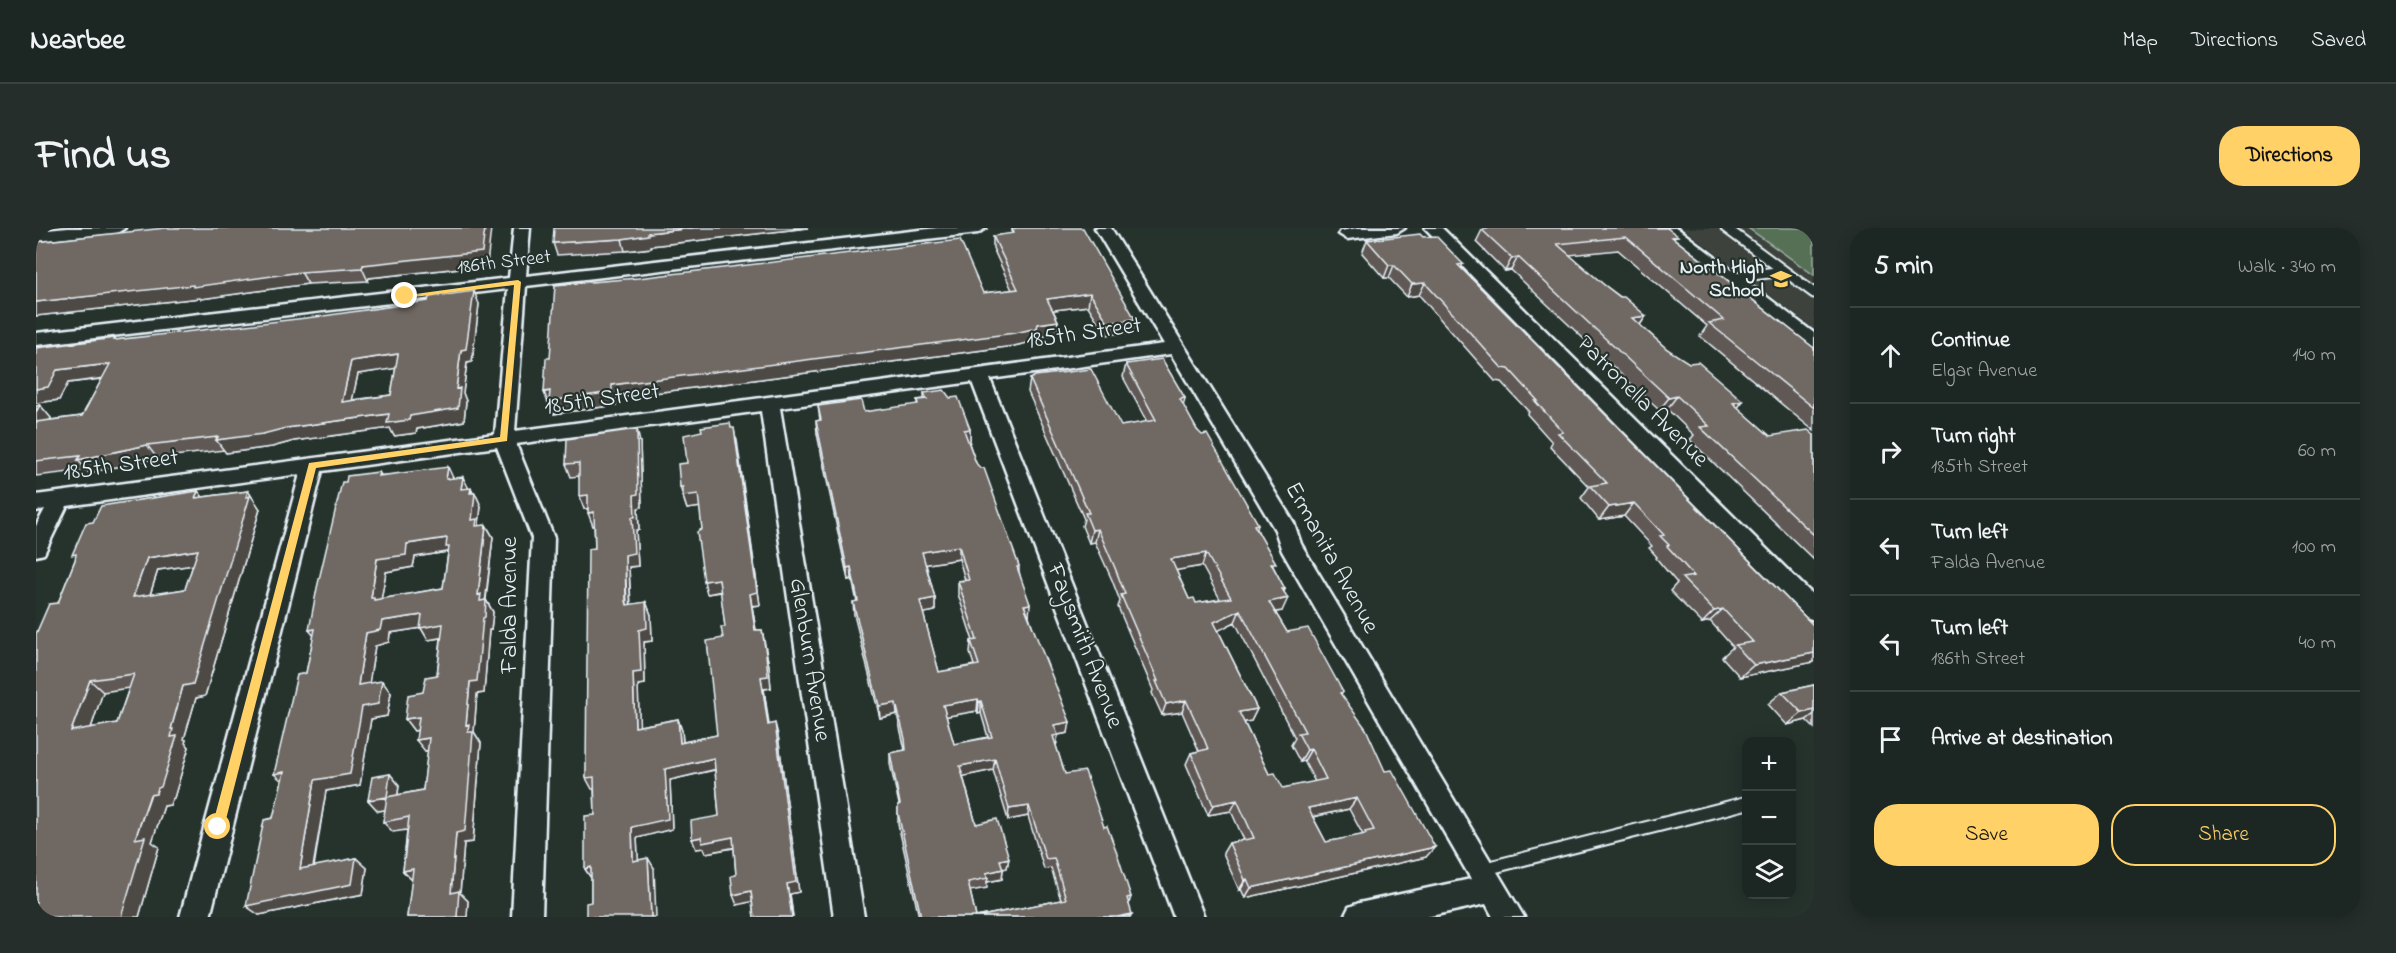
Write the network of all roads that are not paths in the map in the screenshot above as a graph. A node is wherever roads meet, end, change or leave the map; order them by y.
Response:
1 (117, 228) edge
2 (522, 228) edge
3 (978, 228) edge
4 (1103, 228) edge
5 (1397, 228) edge
6 (1433, 228) edge
7 (1665, 228) edge
8 (1726, 228) edge
9 (1347, 234) dead end
10 (36, 236) edge
11 (1784, 271) junction
12 (1730, 278) junction
13 (518, 282) junction
14 (1814, 293) edge
15 (36, 339) edge
16 (1814, 344) edge
17 (1175, 348) junction
18 (979, 374) junction
19 (770, 403) junction
20 (504, 439) junction
21 (313, 465) junction
22 (60, 500) junction
23 (36, 503) edge
24 (36, 548) edge
25 (1814, 611) edge
26 (1742, 804) edge
27 (1486, 880) junction
28 (195, 917) edge
29 (527, 917) edge
30 (849, 917) edge
31 (1188, 917) edge
32 (1359, 917) edge
33 (1509, 917) edge

1 - 10 street
2 - 13 street, Falda Avenue
3 - 13 street, 186th Street
4 - 17 street, Ermanita Avenue
5 - 9 street
6 - 25 street, Patronella Avenue
7 - 12 street
8 - 11 lane
11 - 12 lane
11 - 14 lane
12 - 16 street
13 - 15 street, 186th Street
13 - 20 street, Falda Avenue
17 - 18 street, 185th Street
17 - 27 street, Ermanita Avenue
18 - 19 street, 185th Street
18 - 31 street, Faysmith Avenue
19 - 20 street, 185th Street
19 - 30 street, Glenburn Avenue
20 - 21 street, 185th Street
20 - 29 street, Falda Avenue
21 - 22 street, 185th Street
21 - 28 street
22 - 23 street, 185th Street
22 - 24 street
26 - 27 lane
27 - 32 street
27 - 33 street, Ermanita Avenue

